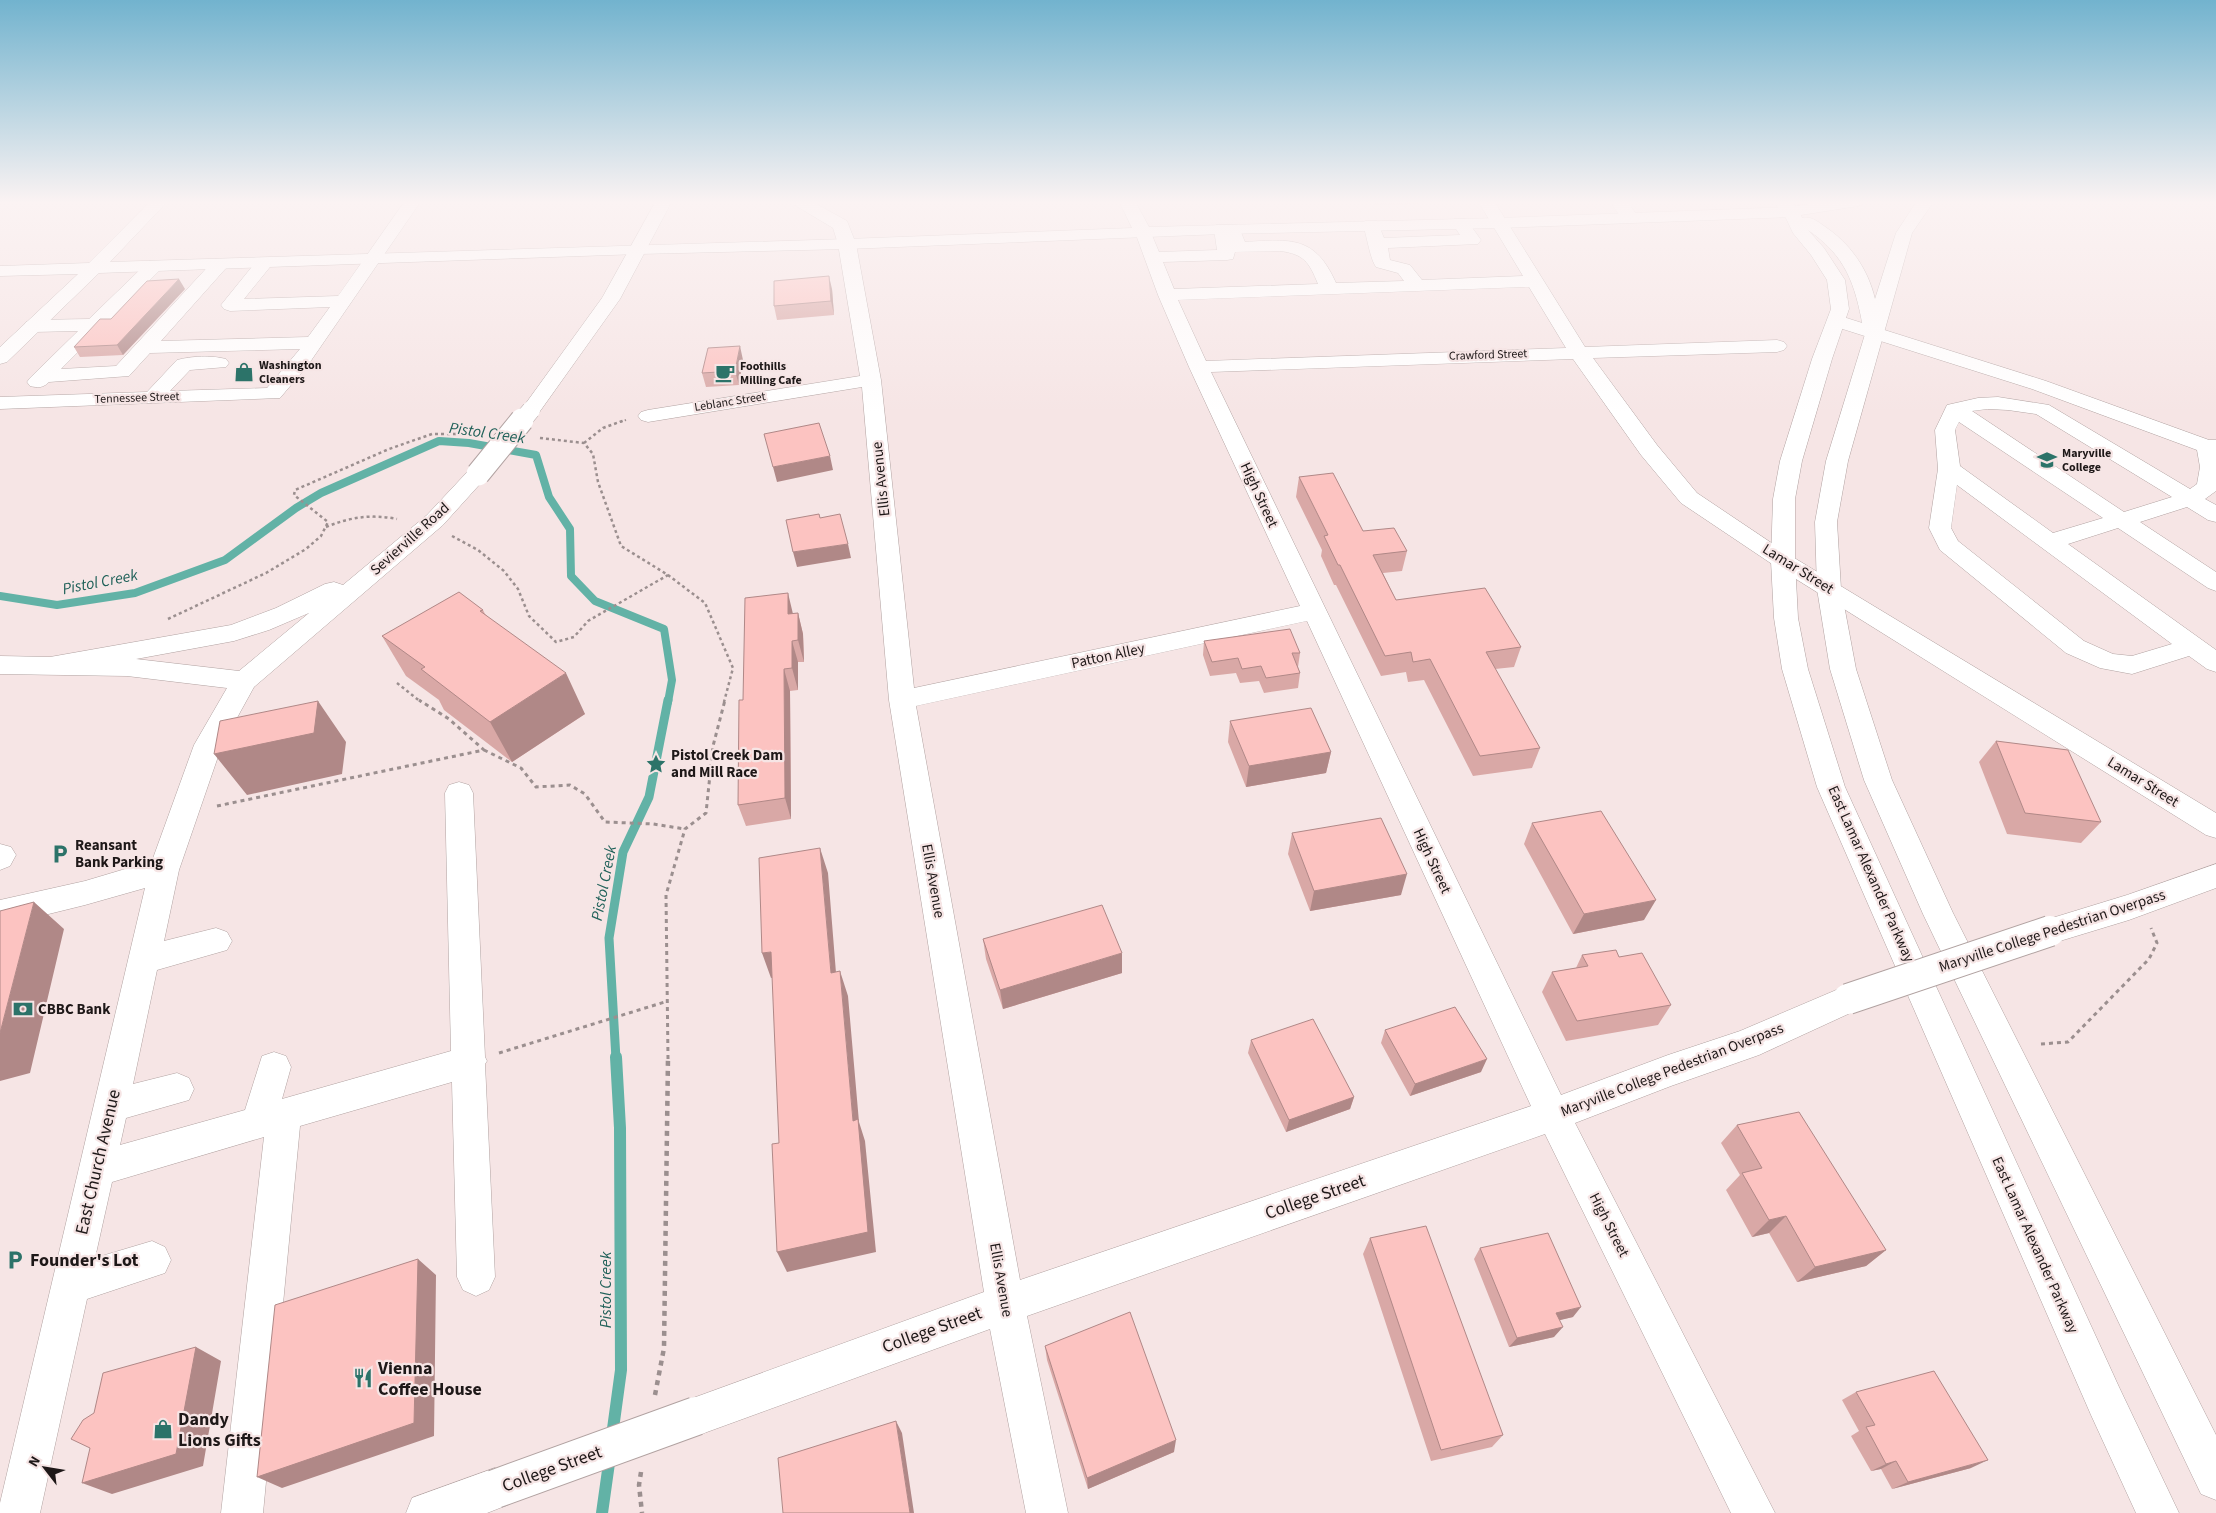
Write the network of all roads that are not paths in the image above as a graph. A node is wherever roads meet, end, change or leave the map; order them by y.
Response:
1 (90, 272) edge
2 (149, 272) edge
3 (213, 272) edge
4 (257, 272) edge
5 (363, 272) edge
6 (626, 272) edge
7 (852, 272) edge
8 (1159, 272) edge
9 (1321, 272) edge
10 (1406, 272) edge
11 (1530, 272) edge
12 (1831, 272) edge
13 (1857, 272) edge
14 (1892, 272) edge
15 (205, 281) junction
16 (1536, 281) junction
17 (137, 284) junction
18 (1418, 286) junction
19 (1329, 289) junction
20 (1168, 295) junction
21 (343, 300) junction
22 (1837, 321) junction
23 (95, 325) junction
24 (33, 326) junction
25 (1873, 332) junction
26 (313, 343) junction
27 (1777, 346) dead end
28 (145, 348) junction
29 (1578, 352) junction
30 (0, 358) edge
31 (300, 361) junction
32 (1200, 367) junction
33 (43, 376) junction
34 (871, 380) junction
35 (153, 398) junction
36 (8, 403) edge
37 (1954, 409) junction
38 (648, 416) road end
39 (2213, 448) edge
40 (1948, 469) junction
41 (2190, 499) junction
42 (2216, 515) edge
43 (2122, 521) junction
44 (2050, 542) junction
45 (1783, 561) junction
46 (384, 563) junction
47 (2216, 583) edge
48 (1829, 588) junction
49 (1313, 611) junction
50 (2192, 646) junction
51 (2216, 663) edge
52 (0, 665) edge
53 (49, 666) junction
54 (244, 681) junction
55 (902, 700) junction
56 (2078, 742) junction
57 (2055, 757) edge
58 (459, 793) dead end
59 (2216, 826) edge
60 (164, 870) junction
61 (2216, 876) edge
62 (0, 912) edge
63 (216, 941) dead end
64 (144, 960) junction
65 (470, 1062) junction
66 (274, 1067) dead end
67 (177, 1089) dead end
68 (111, 1105) junction
69 (1553, 1115) junction
70 (271, 1119) junction
71 (96, 1169) junction
72 (152, 1260) dead end
73 (476, 1277) dead end
74 (70, 1285) junction
75 (1005, 1304) junction
76 (2216, 1479) edge
77 (19, 1513) edge
78 (242, 1513) edge
79 (427, 1513) edge
80 (1047, 1513) edge
81 (1754, 1513) edge
82 (2158, 1513) edge

1 - 24 main road
2 - 17 main road
3 - 15 main road
4 - 21 main road
5 - 21 main road
6 - 46 main road, Sevierville Road, bridge
7 - 34 main road, Ellis Avenue
8 - 20 main road, High Street
9 - 19 main road
10 - 18 main road
11 - 16 main road, Lamar Street
12 - 22 main road, East Lamar Alexander Parkway
13 - 25 main road
14 - 25 main road
15 - 17 main road
15 - 28 main road
16 - 18 main road
16 - 29 main road, Lamar Street
17 - 23 main road
18 - 19 main road
19 - 20 main road
20 - 32 main road, High Street
21 - 26 main road
22 - 25 main road
22 - 45 main road, East Lamar Alexander Parkway
23 - 24 main road
23 - 33 main road
24 - 30 main road
25 - 39 main road
25 - 48 main road
26 - 28 main road
26 - 31 main road
27 - 29 main road, Crawford Street
28 - 33 main road
29 - 32 main road, Crawford Street
29 - 45 main road, Lamar Street
31 - 35 main road
31 - 35 main road, Tennessee Street
32 - 49 main road, High Street
33 - 36 main road
34 - 38 main road, Leblanc Street
34 - 55 main road, Ellis Avenue
35 - 36 main road, Tennessee Street
37 - 40 main road
37 - 41 main road
37 - 43 main road
39 - 41 main road
40 - 44 main road
40 - 50 main road
41 - 42 main road
41 - 43 main road
43 - 44 main road
43 - 47 main road
44 - 50 main road
45 - 48 main road, Lamar Street
45 - 82 main road, East Lamar Alexander Parkway
46 - 53 main road
46 - 54 main road, Sevierville Road
48 - 56 main road, Lamar Street
48 - 76 main road
49 - 55 main road, Patton Alley
49 - 69 main road, High Street
50 - 51 main road
52 - 53 main road
53 - 54 main road
54 - 60 main road, Sevierville Road
55 - 75 main road, Ellis Avenue
56 - 57 main road
56 - 59 main road, Lamar Street
58 - 65 main road
60 - 62 main road
60 - 64 main road, East Church Avenue
61 - 69 main road, Maryville College Pedestrian Overpass, bridge
63 - 64 main road
64 - 68 main road, East Church Avenue
65 - 70 main road
65 - 73 main road
66 - 70 main road
67 - 68 main road
68 - 71 main road, East Church Avenue
69 - 75 main road, College Street
69 - 81 main road, High Street
70 - 71 main road
70 - 78 main road
71 - 74 main road, East Church Avenue
72 - 74 main road
74 - 77 main road, East Church Avenue
75 - 79 main road, College Street, bridge
75 - 80 main road, Ellis Avenue

